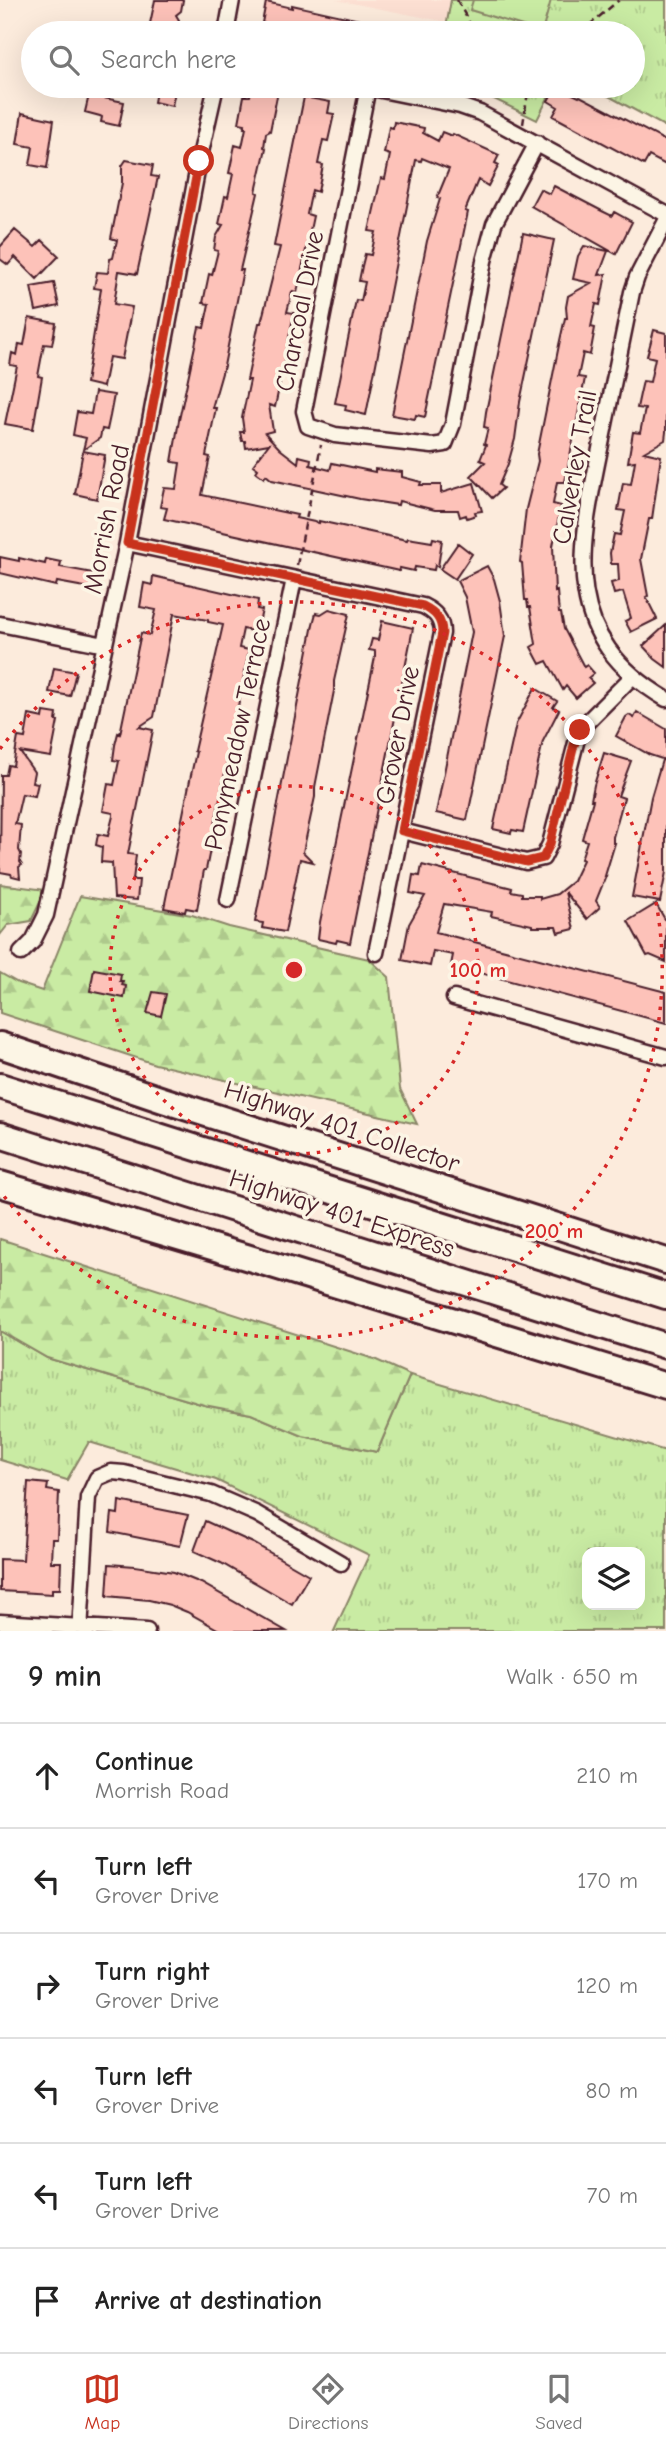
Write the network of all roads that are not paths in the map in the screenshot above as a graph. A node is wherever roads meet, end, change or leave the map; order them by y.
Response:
1 (232, 0) edge
2 (228, 21) edge
3 (213, 98) edge
4 (363, 98) edge
5 (422, 98) edge
6 (537, 143) junction
7 (666, 214) edge
8 (666, 221) edge
9 (127, 543) junction
10 (294, 579) junction
11 (0, 624) edge
12 (105, 645) junction
13 (633, 676) junction
14 (666, 699) edge
15 (402, 831) junction
16 (228, 900) dead end
17 (21, 953) dead end
18 (376, 953) dead end
19 (454, 998) dead end
20 (0, 1045) edge
21 (666, 1057) edge
22 (0, 1086) edge
23 (0, 1135) edge
24 (0, 1184) edge
25 (666, 1261) edge
26 (666, 1296) edge
27 (666, 1346) edge
28 (666, 1387) edge
29 (341, 1563) dead end
30 (0, 1622) edge
31 (80, 1628) edge
32 (147, 1631) edge

1 - 2 street
3 - 9 street, Morrish Road
4 - 6 street, Charcoal Drive
5 - 6 street
6 - 7 street
8 - 13 street, Calverley Trail
9 - 10 street, Grover Drive
9 - 12 street, Morrish Road
10 - 15 street, Grover Drive
10 - 16 street, Ponymeadow Terrace
11 - 12 street
12 - 17 street, Morrish Road
13 - 14 street, Calverley Trail
13 - 15 street, Grover Drive
15 - 18 street
19 - 21 street
20 - 25 highway, Highway 401 Collector
22 - 26 highway, Highway 401 Express
23 - 27 highway, Highway 401 Express
24 - 28 highway
29 - 31 street
30 - 31 street
31 - 32 street

